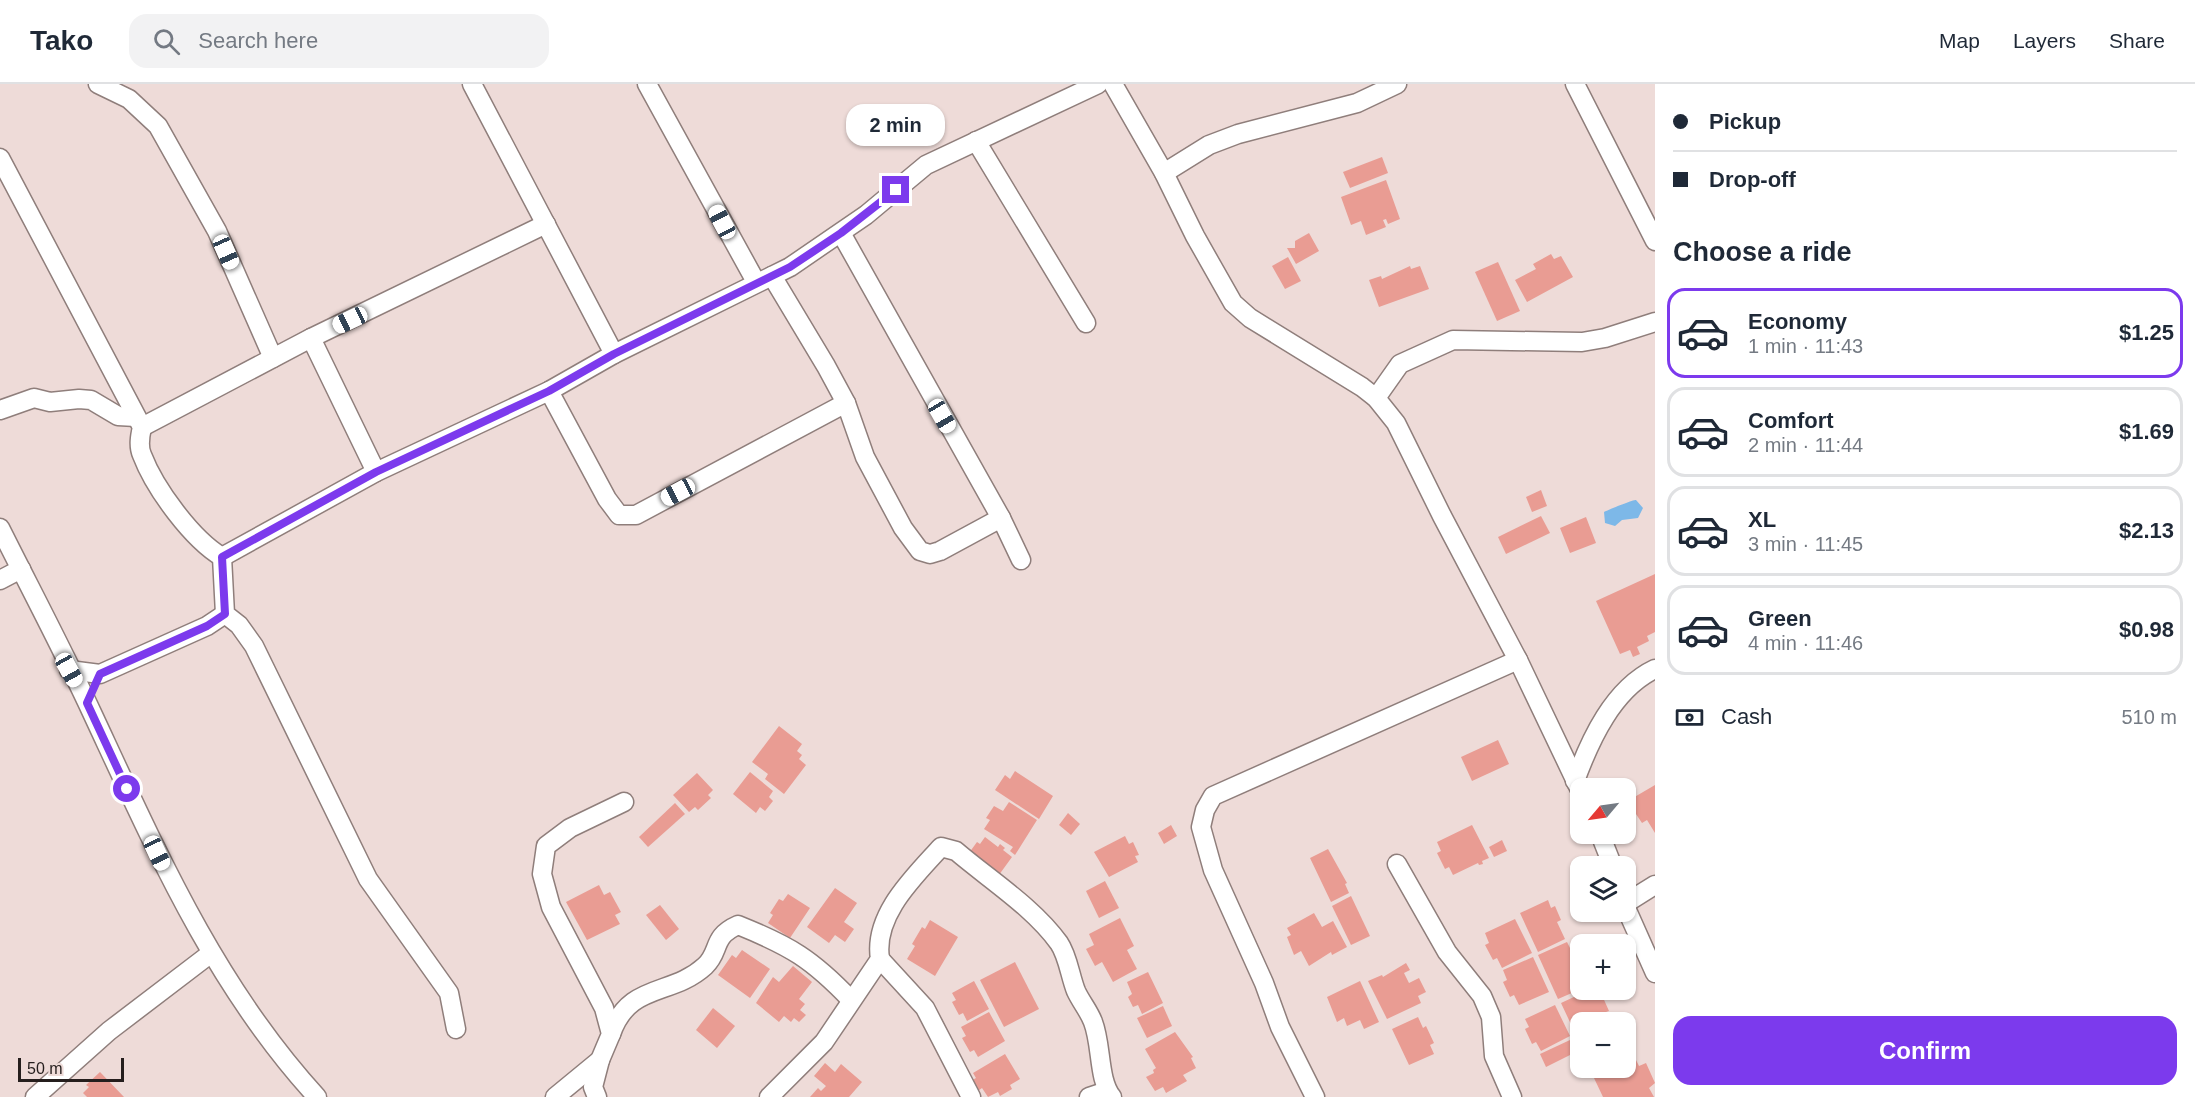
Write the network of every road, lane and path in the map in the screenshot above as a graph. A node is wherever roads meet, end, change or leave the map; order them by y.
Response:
1 (98, 84) edge
2 (472, 84) edge
3 (647, 84) edge
4 (1098, 84) edge
5 (1113, 84) edge
6 (1397, 84) edge
7 (1575, 84) edge
8 (976, 141) junction
9 (0, 158) edge
10 (1164, 173) junction
11 (546, 224) junction
12 (841, 233) junction
13 (1655, 241) edge
14 (764, 279) junction
15 (1655, 322) edge
16 (1086, 323) dead end
17 (311, 338) junction
18 (614, 354) junction
19 (273, 358) junction
20 (549, 391) junction
21 (1376, 398) junction
22 (846, 403) junction
23 (0, 410) edge
24 (139, 422) junction
25 (376, 472) junction
26 (1001, 518) junction
27 (0, 528) edge
28 (222, 557) junction
29 (1021, 560) dead end
30 (21, 569) junction
31 (0, 580) edge
32 (225, 614) junction
33 (1518, 660) junction
34 (1655, 669) edge
35 (69, 670) junction
36 (100, 674) junction
37 (87, 703) junction
38 (1574, 778) edge
39 (1581, 778) edge
40 (624, 802) dead end
41 (1397, 864) dead end
42 (1655, 885) edge
43 (1636, 897) edge
44 (1632, 922) edge
45 (210, 954) junction
46 (880, 959) junction
47 (1655, 973) edge
48 (851, 1000) junction
49 (456, 1029) dead end
50 (611, 1034) junction
51 (600, 1060) junction
52 (1110, 1094) edge
53 (34, 1097) edge
54 (317, 1097) edge
55 (555, 1097) edge
56 (597, 1097) edge
57 (769, 1097) edge
58 (971, 1097) edge
59 (1089, 1097) edge
60 (1315, 1097) edge
61 (1512, 1097) edge

1 - 19 street
2 - 11 street
3 - 14 street
4 - 8 street
5 - 10 street
6 - 10 street
7 - 13 street
8 - 12 street
8 - 16 street
9 - 24 street
10 - 21 street
11 - 17 street
11 - 18 street
12 - 14 street
12 - 26 street
14 - 18 street
14 - 22 street
15 - 21 street
17 - 19 street
17 - 25 street
18 - 20 street
19 - 24 street
20 - 22 street
20 - 25 street
21 - 33 street
22 - 26 street
23 - 24 street
24 - 28 street
25 - 28 street
26 - 29 street
27 - 30 street
28 - 32 street
30 - 31 street
30 - 35 street
32 - 36 street
32 - 49 street
33 - 38 street
33 - 60 street
34 - 39 street
35 - 36 street
35 - 37 street
36 - 37 street
37 - 45 street
40 - 50 street
41 - 61 street
42 - 43 street
44 - 47 street
45 - 53 street
45 - 54 street
46 - 48 street
46 - 52 street
46 - 58 street
48 - 50 street
48 - 57 street
50 - 51 street
51 - 55 street
51 - 56 street
52 - 59 street

